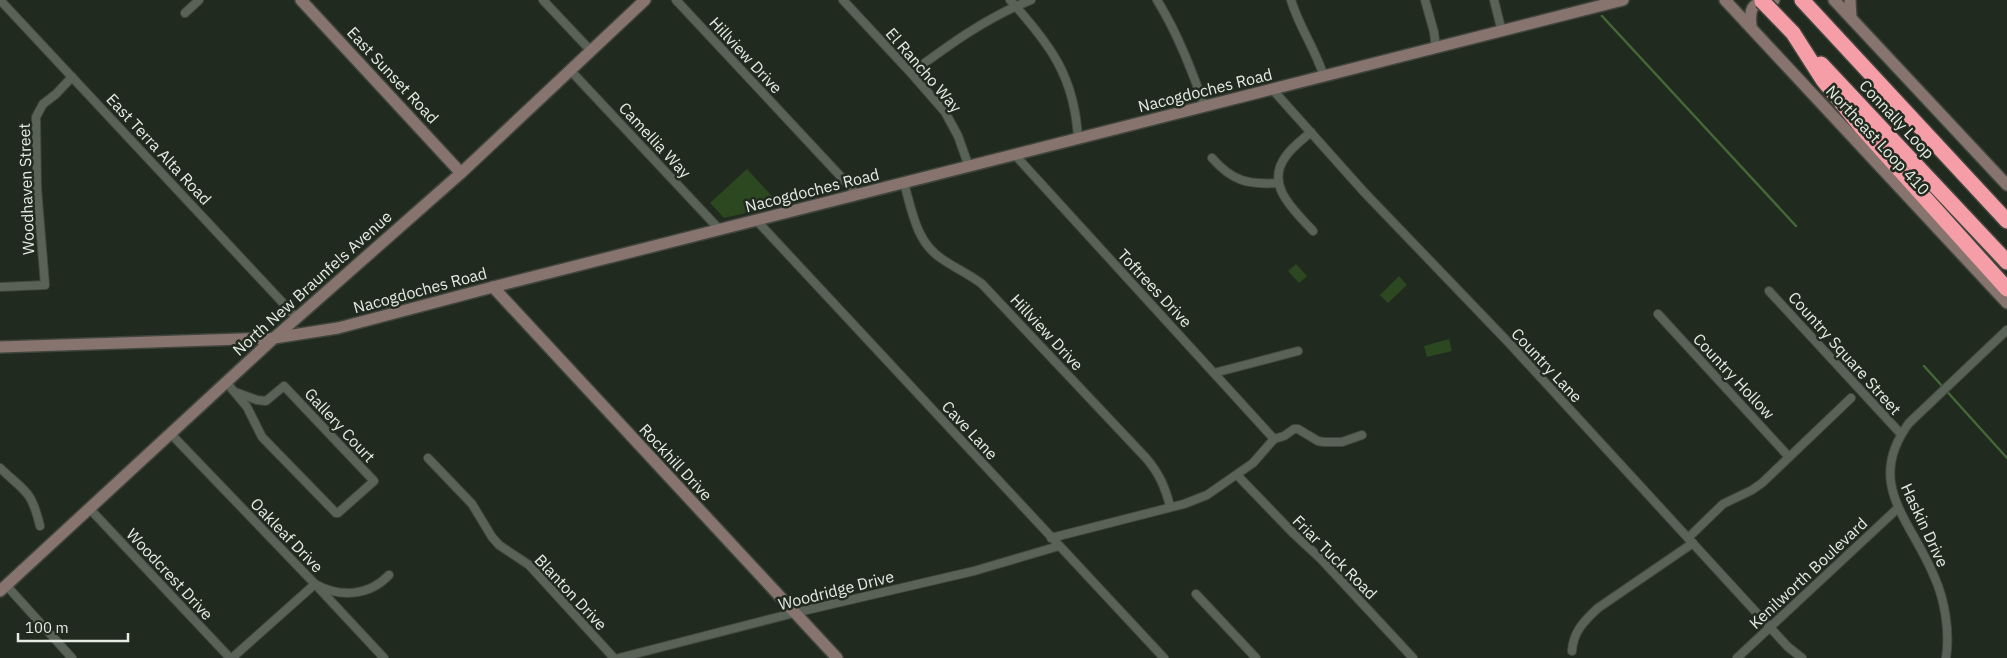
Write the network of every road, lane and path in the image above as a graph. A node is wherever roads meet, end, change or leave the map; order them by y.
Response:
1 (0, 0) edge
2 (199, 0) edge
3 (543, 0) edge
4 (645, 0) edge
5 (676, 0) edge
6 (843, 0) edge
7 (1031, 0) edge
8 (1157, 0) edge
9 (1291, 0) edge
10 (1425, 0) edge
11 (1494, 0) edge
12 (1623, 0) edge
13 (1725, 0) edge
14 (1761, 0) edge
15 (1774, 0) edge
16 (1802, 0) edge
17 (1827, 0) edge
18 (302, 1) edge
19 (1012, 3) edge
20 (1842, 3) edge
21 (185, 13) dead end
22 (1751, 27) junction
23 (1502, 32) junction
24 (1793, 33) junction
25 (1436, 49) junction
26 (591, 51) junction
27 (570, 70) junction
28 (911, 73) junction
29 (72, 77) junction
30 (1324, 77) junction
31 (1272, 90) junction
32 (1205, 107) junction
33 (1311, 132) junction
34 (1078, 139) junction
35 (1015, 155) junction
36 (1212, 158) dead end
37 (969, 167) junction
38 (461, 173) junction
39 (904, 183) junction
40 (1279, 183) junction
41 (2007, 184) edge
42 (858, 195) junction
43 (757, 220) junction
44 (2007, 221) edge
45 (720, 230) junction
46 (1313, 231) dead end
47 (2007, 262) edge
48 (0, 286) edge
49 (492, 287) junction
50 (2007, 289) edge
51 (1769, 291) dead end
52 (2007, 303) edge
53 (1658, 314) dead end
54 (297, 318) junction
55 (2007, 330) edge
56 (274, 338) junction
57 (238, 339) junction
58 (0, 347) edge
59 (1298, 351) dead end
60 (249, 361) junction
61 (1214, 373) junction
62 (226, 382) junction
63 (235, 392) junction
64 (1850, 398) dead end
65 (170, 433) junction
66 (1900, 434) junction
67 (1362, 435) dead end
68 (1274, 439) junction
69 (1789, 457) junction
70 (428, 458) dead end
71 (0, 468) edge
72 (1237, 475) junction
73 (1170, 506) junction
74 (89, 508) junction
75 (1898, 508) junction
76 (40, 526) dead end
77 (1051, 538) junction
78 (1690, 540) junction
79 (1059, 546) junction
80 (389, 575) dead end
81 (315, 584) junction
82 (3, 588) edge
83 (1196, 594) dead end
84 (794, 613) junction
85 (1770, 627) junction
86 (1572, 651) dead end
87 (72, 658) edge
88 (231, 658) edge
89 (384, 658) edge
90 (614, 658) edge
91 (619, 658) edge
92 (837, 658) edge
93 (1164, 658) edge
94 (1256, 658) edge
95 (1413, 658) edge
96 (1737, 658) edge
97 (1802, 658) edge
98 (1946, 658) edge

1 - 29 street, East Terra Alta Road
2 - 21 street
3 - 26 street
4 - 26 main road, North New Braunfels Avenue
5 - 42 street, Hillview Drive
6 - 28 street, El Rancho Way
7 - 19 street
8 - 32 street
9 - 30 street
10 - 25 street
11 - 23 street
12 - 23 main road, Nacogdoches Road
13 - 22 main road, Northeast Loop 410
14 - 24 highway, Connally Loop, bridge
15 - 22 main road
16 - 44 highway, Connally Loop
17 - 20 main road
18 - 38 main road, East Sunset Road
19 - 28 street
19 - 34 street
20 - 41 main road
22 - 52 main road, Northeast Loop 410
23 - 25 main road, Nacogdoches Road
24 - 47 highway, Connally Loop
24 - 50 highway
25 - 30 main road, Nacogdoches Road
26 - 27 main road, North New Braunfels Avenue
27 - 38 main road, North New Braunfels Avenue
27 - 45 street, Camellia Way
28 - 37 street, El Rancho Way
29 - 48 street, Woodhaven Street
29 - 54 street, East Terra Alta Road
30 - 31 main road, Nacogdoches Road
31 - 32 main road, Nacogdoches Road
31 - 33 street, Country Lane
32 - 34 main road, Nacogdoches Road
33 - 40 street
33 - 78 street, Country Lane
34 - 35 main road, Nacogdoches Road
35 - 37 main road, Nacogdoches Road
35 - 61 street, Toftrees Drive
36 - 40 street
37 - 39 main road, Nacogdoches Road
38 - 54 main road, North New Braunfels Avenue
39 - 42 main road, Nacogdoches Road
39 - 73 street, Hillview Drive
40 - 46 street
42 - 43 main road, Nacogdoches Road
43 - 45 main road, Nacogdoches Road
43 - 77 street, Cave Lane
45 - 49 main road, Nacogdoches Road
49 - 56 main road, Nacogdoches Road
49 - 84 main road, Rockhill Drive
51 - 66 street, Country Square Street
53 - 69 street, Country Hollow
54 - 56 main road, North New Braunfels Avenue
55 - 66 street, Haskin Drive
56 - 57 main road, Nacogdoches Road
56 - 60 main road, North New Braunfels Avenue
57 - 58 main road, Nacogdoches Road
57 - 60 main road
59 - 61 street
60 - 62 main road, North New Braunfels Avenue
61 - 68 street, Toftrees Drive
62 - 63 street, Gallery Court
62 - 65 main road, North New Braunfels Avenue
63 - 63 street, Gallery Court
64 - 69 street
65 - 74 main road, North New Braunfels Avenue
65 - 81 street, Oakleaf Drive
66 - 75 street, Haskin Drive
67 - 68 street
68 - 72 street
69 - 78 street
70 - 90 street, Blanton Drive
71 - 76 street
72 - 73 street
72 - 95 street, Friar Tuck Road
73 - 77 street
74 - 82 main road, North New Braunfels Avenue
74 - 88 street, Woodcrest Drive
75 - 85 street, Kenilworth Boulevard
75 - 98 street, Haskin Drive
77 - 79 street, Cave Lane
78 - 85 street, Country Lane
78 - 86 street
79 - 84 street, Woodridge Drive
79 - 93 street, Cave Lane
80 - 81 street
81 - 88 street
81 - 89 street, Oakleaf Drive
82 - 87 street
83 - 94 street
84 - 91 street, Woodridge Drive
84 - 92 main road, Rockhill Drive
85 - 96 street, Kenilworth Boulevard
85 - 97 street, Country Lane

